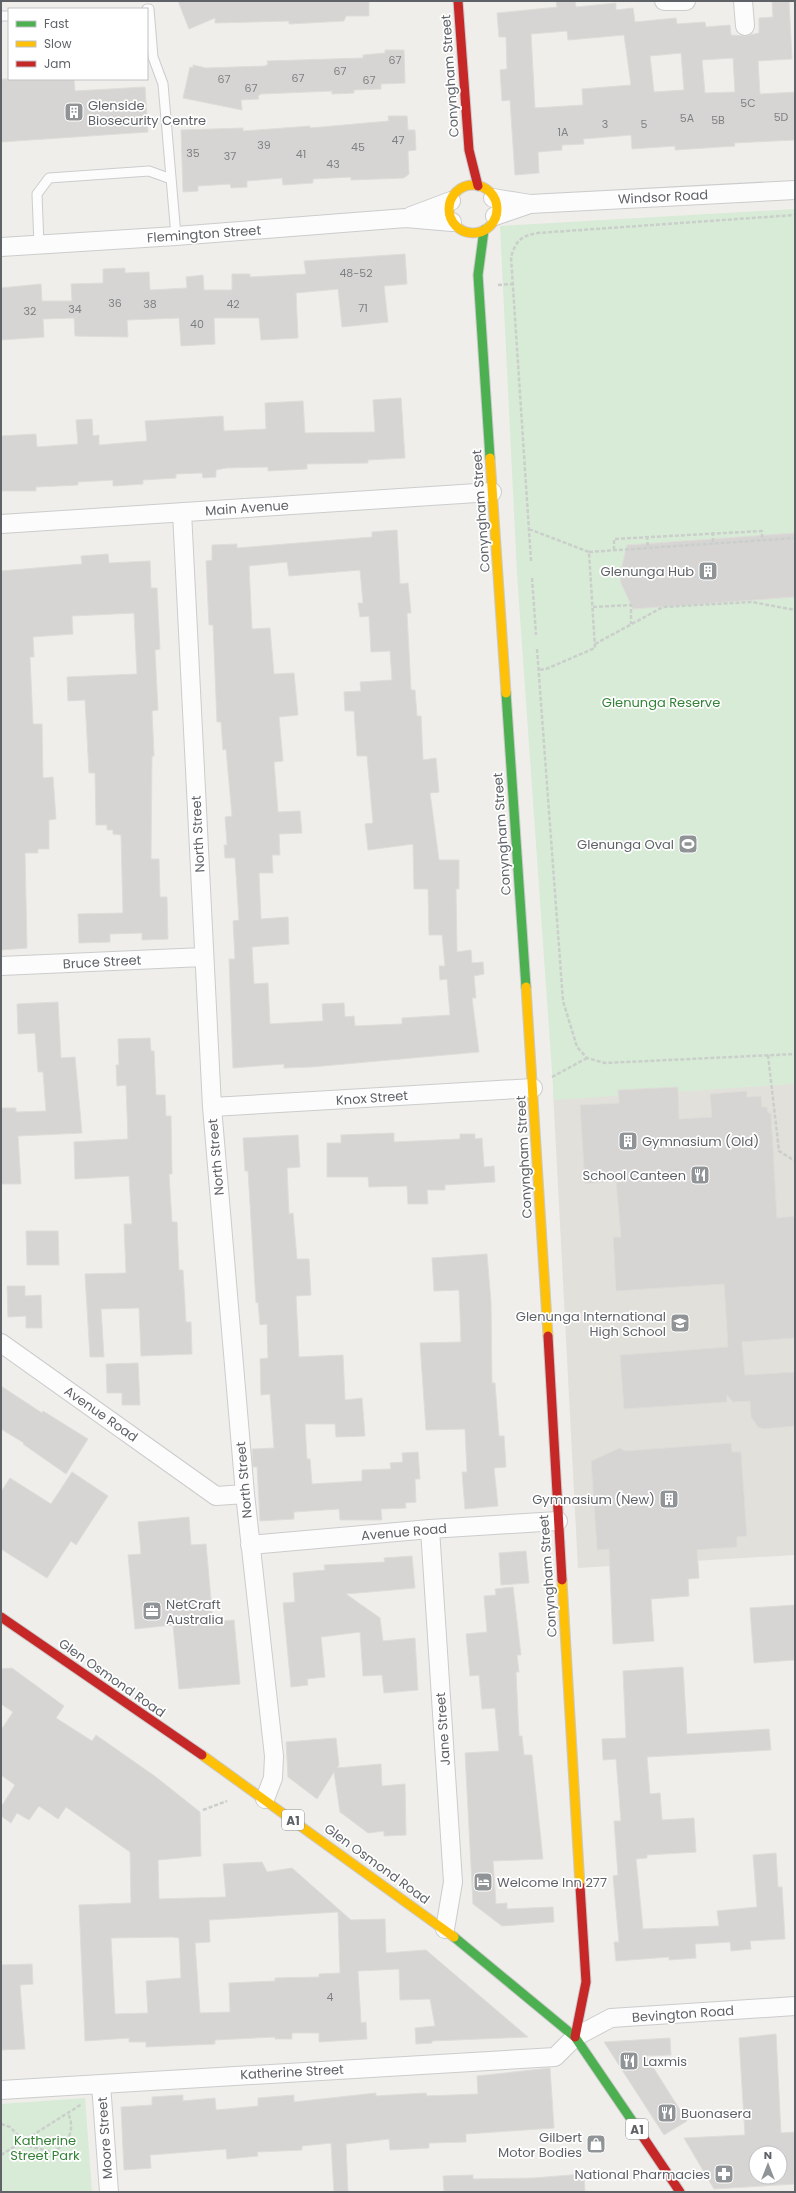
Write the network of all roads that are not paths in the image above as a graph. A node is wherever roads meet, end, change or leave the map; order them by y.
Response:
1 (458, 1) edge
2 (664, 1) edge
3 (686, 1) edge
4 (743, 1) edge
5 (148, 9) edge
6 (745, 26) dead end
7 (468, 150) junction
8 (171, 179) junction
9 (478, 186) junction
10 (795, 190) edge
11 (456, 195) junction
12 (493, 198) junction
13 (530, 204) junction
14 (406, 218) junction
15 (490, 223) junction
16 (461, 231) junction
17 (176, 236) junction
18 (39, 244) junction
19 (1, 247) edge
20 (471, 253) dead end
21 (478, 275) junction
22 (492, 492) junction
23 (182, 512) junction
24 (1, 524) edge
25 (204, 957) junction
26 (1, 966) edge
27 (533, 1088) junction
28 (212, 1107) junction
29 (1, 1343) edge
30 (245, 1494) junction
31 (558, 1521) junction
32 (430, 1529) junction
33 (250, 1545) junction
34 (1, 1617) edge
35 (265, 1799) junction
36 (445, 1929) junction
37 (795, 2006) edge
38 (575, 2037) junction
39 (101, 2084) junction
40 (1, 2090) edge
41 (109, 2192) edge
42 (680, 2192) edge

1 - 7 main road, Conyngham Street
2 - 3 street
4 - 6 street
5 - 8 lane
7 - 9 main road, Conyngham Street
7 - 11 main road, Conyngham Street
8 - 17 lane
8 - 18 lane
9 - 11 main road
9 - 12 main road
10 - 13 street, Windsor Road
11 - 14 street, Flemington Street
11 - 16 main road
12 - 13 street, Windsor Road
12 - 15 main road
13 - 15 street, Windsor Road
14 - 16 street, Flemington Street
14 - 17 street, Flemington Street
15 - 16 main road
15 - 21 main road, Conyngham Street
17 - 18 street, Flemington Street
18 - 19 street, Flemington Street
20 - 21 main road, Conyngham Street
21 - 22 main road, Conyngham Street
22 - 23 street, Main Avenue
22 - 27 main road, Conyngham Street
23 - 24 street, Main Avenue
23 - 25 street, North Street
25 - 26 street, Bruce Street
25 - 28 street, North Street
27 - 28 street, Knox Street
27 - 31 main road, Conyngham Street
28 - 30 street, North Street
29 - 30 street, Avenue Road
30 - 33 street, North Street
31 - 32 street, Avenue Road
31 - 38 main road, Conyngham Street
32 - 33 street, Avenue Road
32 - 36 street, Jane Street
33 - 35 street, North Street
34 - 35 main road, Glen Osmond Road / A1
35 - 36 main road, Glen Osmond Road / A1
36 - 38 main road, Glen Osmond Road / A1
37 - 38 street, Bevington Road
38 - 39 street, Katherine Street
38 - 42 main road, Glen Osmond Road / A1
39 - 40 street, Katherine Street
39 - 41 street, Moore Street

